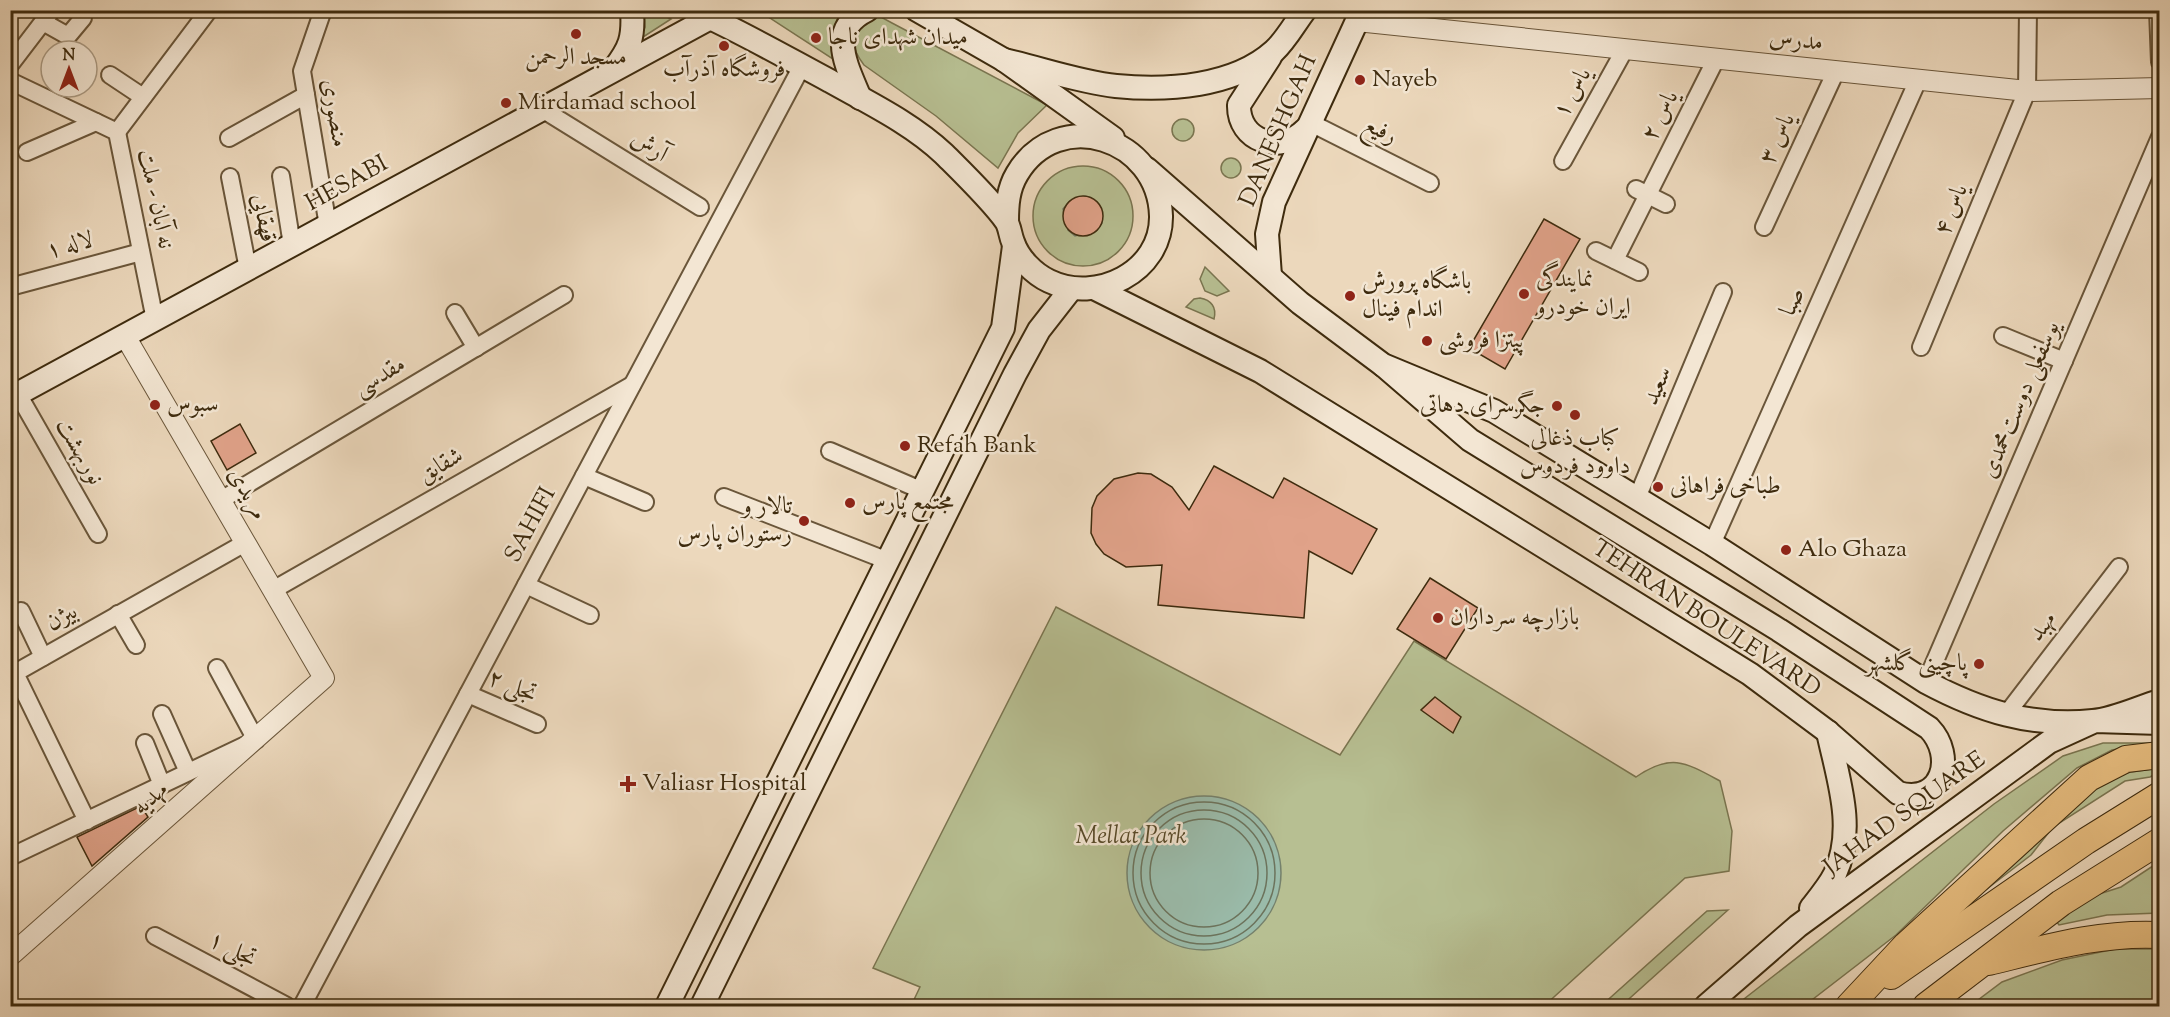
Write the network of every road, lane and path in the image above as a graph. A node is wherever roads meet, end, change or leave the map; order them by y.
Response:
1 (209, 10) edge
2 (323, 10) edge
3 (632, 10) edge
4 (867, 10) edge
5 (917, 10) edge
6 (1305, 10) edge
7 (2028, 10) edge
8 (2158, 10) edge
9 (704, 13) edge
10 (47, 16) edge
11 (1360, 16) edge
12 (82, 18) dead end
13 (1625, 49) junction
14 (1274, 51) junction
15 (13, 57) edge
16 (1716, 59) junction
17 (1004, 60) junction
18 (2160, 62) edge
19 (802, 66) junction
20 (612, 71) junction
21 (1836, 71) junction
22 (110, 75) dead end
23 (1918, 80) junction
24 (10, 81) edge
25 (2160, 88) edge
26 (2027, 91) junction
27 (306, 96) junction
28 (143, 97) junction
29 (860, 98) junction
30 (542, 109) junction
31 (96, 122) junction
32 (1307, 126) junction
33 (117, 132) junction
34 (2160, 137) edge
35 (229, 138) dead end
36 (1129, 150) junction
37 (27, 152) dead end
38 (1563, 160) dead end
39 (1147, 169) junction
40 (281, 176) dead end
41 (230, 177) dead end
42 (1430, 183) dead end
43 (1642, 192) junction
44 (1666, 204) dead end
45 (700, 207) dead end
46 (1007, 222) junction
47 (327, 226) junction
48 (1764, 226) dead end
49 (292, 245) junction
50 (1014, 246) junction
51 (1596, 250) dead end
52 (141, 252) junction
53 (1616, 260) junction
54 (248, 269) junction
55 (1639, 272) dead end
56 (1270, 276) junction
57 (10, 286) edge
58 (1071, 289) junction
59 (1096, 289) junction
60 (1723, 292) dead end
61 (564, 295) dead end
62 (455, 314) dead end
63 (155, 320) junction
64 (1003, 328) junction
65 (125, 336) junction
66 (2003, 336) dead end
67 (1033, 341) junction
68 (1921, 347) dead end
69 (476, 348) junction
70 (2064, 361) junction
71 (1383, 365) junction
72 (633, 384) junction
73 (14, 396) edge
74 (830, 451) dead end
75 (584, 476) junction
76 (923, 491) junction
77 (724, 497) dead end
78 (1637, 498) junction
79 (221, 500) junction
80 (645, 502) dead end
81 (98, 534) dead end
82 (245, 543) junction
83 (1712, 544) junction
84 (888, 561) junction
85 (2119, 567) dead end
86 (526, 585) junction
87 (273, 590) junction
88 (21, 611) dead end
89 (118, 614) junction
90 (590, 615) dead end
91 (136, 645) dead end
92 (43, 657) junction
93 (217, 668) dead end
94 (324, 678) joint
95 (1926, 682) junction
96 (468, 694) junction
97 (2160, 701) edge
98 (162, 714) dead end
99 (2005, 716) junction
100 (2095, 721) junction
101 (2160, 723) edge
102 (537, 724) dead end
103 (1828, 732) junction
104 (256, 740) junction
105 (145, 743) dead end
106 (2160, 755) edge
107 (189, 772) junction
108 (162, 785) junction
109 (2160, 795) edge
110 (87, 821) junction
111 (2160, 841) edge
112 (10, 857) edge
113 (1798, 926) junction
114 (2160, 935) edge
115 (155, 936) dead end
116 (10, 956) edge
117 (1983, 964) junction
118 (287, 1006) edge
119 (302, 1006) edge
120 (668, 1006) edge
121 (702, 1006) edge
122 (1706, 1006) edge
123 (1849, 1006) edge
124 (1926, 1006) edge

1 - 28 street
2 - 27 street, منصوری
3 - 20 main road
4 - 29 main road
5 - 17 main road
6 - 14 main road, DANESHGAH
7 - 26 street
8 - 18 street
9 - 19 main road
9 - 20 main road, HESABI
10 - 12 street
10 - 15 street
11 - 13 street, مدرس
11 - 32 main road, DANESHGAH
13 - 16 street, مدرس
13 - 38 street, یاس ۱
14 - 17 main road, DANESHGAH
14 - 32 main road
16 - 21 street, مدرس
16 - 43 street, یاس ۲
17 - 36 main road
19 - 29 main road
19 - 72 street, SAHIFI
20 - 30 main road, HESABI
21 - 23 street, مدرس
21 - 48 street, یاس ۳
22 - 28 street
23 - 26 street, مدرس
23 - 83 street, صبا
24 - 31 street, نه آبان - ملت
25 - 26 street, مدرس
26 - 68 street, یاس ۴
27 - 35 street
27 - 47 street, منصوری
28 - 33 street
29 - 46 main road
30 - 45 street, آرش
30 - 47 main road, HESABI
31 - 33 street, نه آبان - ملت
31 - 37 street
32 - 42 street, رفیع
32 - 56 main road, DANESHGAH
33 - 52 street, نه آبان - ملت
34 - 70 street, یوسفعلی دوست‌محمدی
36 - 39 main road
36 - 46 main road
39 - 56 main road, TEHRAN BOULEVARD
39 - 59 main road
40 - 49 street
41 - 54 street, قهقایی
43 - 44 street
43 - 53 street, یاس ۲
46 - 50 main road
47 - 49 main road, HESABI
49 - 54 main road, HESABI
50 - 58 main road
50 - 64 main road
51 - 53 street
52 - 57 street, لاله ۱
52 - 63 street, نه آبان - ملت
53 - 55 street
54 - 63 main road, HESABI
56 - 71 main road, TEHRAN BOULEVARD
58 - 59 main road
58 - 67 main road
59 - 103 main road, TEHRAN BOULEVARD
60 - 78 street, سعید
61 - 69 street, مقدسی
62 - 69 street
63 - 65 main road, HESABI
64 - 67 main road
64 - 76 main road
65 - 73 main road, HESABI
65 - 79 street, مریدی
66 - 70 street
67 - 121 main road
69 - 79 street, مقدسی
70 - 95 street, یوسفعلی دوست‌محمدی
71 - 78 main road, TEHRAN BOULEVARD
71 - 103 main road, TEHRAN BOULEVARD
72 - 75 street, SAHIFI
72 - 87 street, شقایق
73 - 81 street, نوربهشت
74 - 76 street
75 - 80 street
75 - 86 street, SAHIFI
76 - 84 main road
77 - 84 street
78 - 83 main road, TEHRAN BOULEVARD
79 - 82 street, مریدی
82 - 87 street, مریدی
82 - 89 street, بیژن
83 - 95 main road, TEHRAN BOULEVARD
84 - 120 main road
85 - 99 street, مهبد
86 - 90 street
86 - 96 street, SAHIFI
87 - 94 street, مریدی
88 - 92 street
89 - 91 street
89 - 92 street, بیژن
92 - 110 street, بیژن
93 - 104 street
94 - 104 street, مهدیه
95 - 99 main road, TEHRAN BOULEVARD
96 - 102 street, تجلی ۲
96 - 119 street, SAHIFI
97 - 100 main road
98 - 107 street
99 - 100 main road, TEHRAN BOULEVARD
100 - 101 main road, JAHAD SQUARE
100 - 113 main road, JAHAD SQUARE
103 - 113 main road
104 - 107 street
104 - 116 street, مهدیه
105 - 108 street
106 - 123 main road
107 - 108 street
108 - 110 street
109 - 123 main road
110 - 112 street
111 - 117 main road
113 - 122 main road, JAHAD SQUARE
114 - 117 main road
115 - 118 street, تجلی ١
117 - 124 main road

